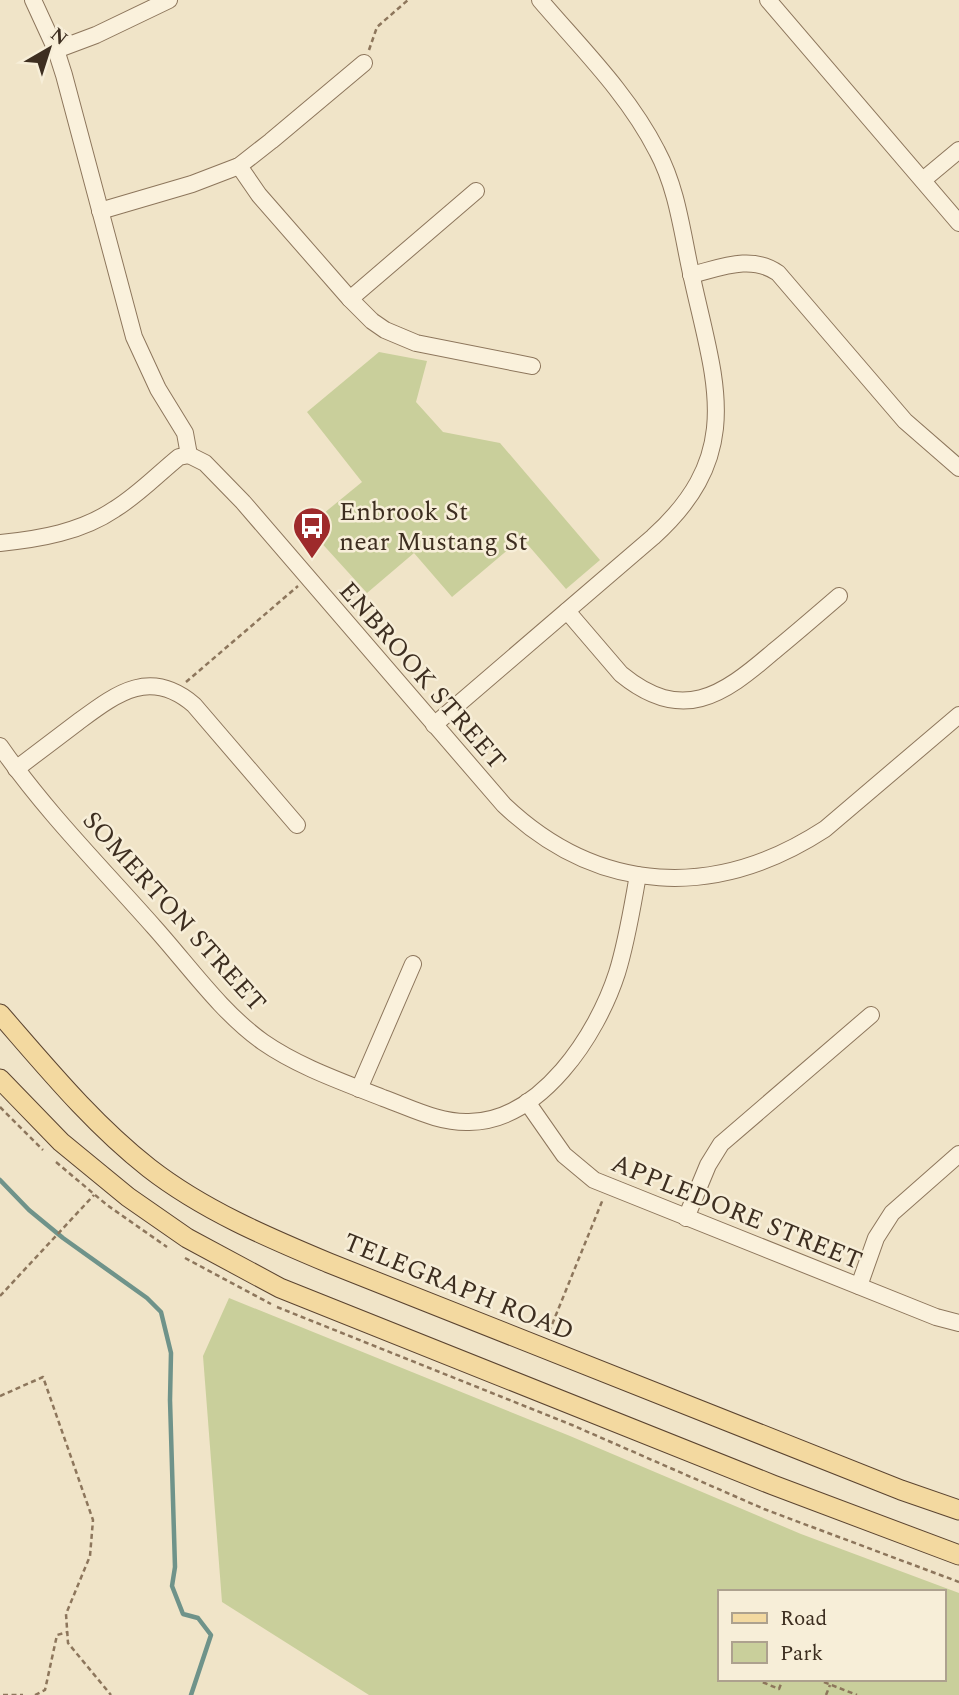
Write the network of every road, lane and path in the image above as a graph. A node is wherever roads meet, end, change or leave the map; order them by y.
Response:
1 (33, 0) edge
2 (169, 0) edge
3 (408, 0) edge
4 (540, 0) edge
5 (768, 0) edge
6 (56, 50) junction
7 (364, 63) joint
8 (959, 150) edge
9 (239, 166) junction
10 (923, 180) junction
11 (476, 191) dead end
12 (100, 211) junction
13 (959, 223) edge
14 (691, 275) junction
15 (350, 299) junction
16 (532, 366) dead end
17 (189, 454) junction
18 (958, 468) edge
19 (0, 542) edge
20 (307, 578) junction
21 (839, 596) dead end
22 (567, 611) junction
23 (177, 692) junction
24 (959, 715) edge
25 (434, 725) junction
26 (0, 746) edge
27 (16, 769) junction
28 (297, 825) dead end
29 (638, 875) junction
30 (413, 964) dead end
31 (0, 1014) edge
32 (871, 1015) dead end
33 (0, 1079) edge
34 (359, 1089) junction
35 (527, 1102) junction
36 (959, 1154) edge
37 (608, 1186) junction
38 (94, 1195) dead end
39 (685, 1218) junction
40 (859, 1286) junction
41 (0, 1296) edge
42 (959, 1323) edge
43 (549, 1332) dead end
44 (0, 1396) edge
45 (959, 1510) edge
46 (959, 1555) edge
47 (68, 1632) junction
48 (760, 1681) edge
49 (782, 1681) edge
50 (821, 1681) edge
51 (830, 1685) junction
52 (3, 1695) edge
53 (23, 1695) edge
54 (35, 1695) edge
55 (111, 1695) edge
56 (826, 1695) edge
57 (857, 1695) edge

1 - 6 street
2 - 6 street
3 - 7 path
4 - 14 street
5 - 10 street
6 - 12 street
7 - 9 street
8 - 10 street
9 - 12 street
9 - 15 street
10 - 13 street
11 - 15 street
12 - 17 street
14 - 18 street
14 - 22 street
15 - 16 street
17 - 19 street
17 - 20 street, ENBROOK STREET
20 - 23 path
20 - 25 street, ENBROOK STREET
21 - 22 street
22 - 25 street
23 - 27 street
23 - 28 street
24 - 29 street, ENBROOK STREET
25 - 29 street, ENBROOK STREET
26 - 27 street, SOMERTON STREET
27 - 34 street, SOMERTON STREET
29 - 35 street, SOMERTON STREET
30 - 34 street
31 - 45 main road, TELEGRAPH ROAD
32 - 39 street
33 - 46 main road
34 - 35 street, SOMERTON STREET
35 - 37 street, APPLEDORE STREET
36 - 40 street
37 - 39 street, APPLEDORE STREET
37 - 43 path
38 - 41 path
39 - 40 street, APPLEDORE STREET
40 - 42 street, APPLEDORE STREET
44 - 47 path
47 - 54 path
47 - 55 path
48 - 49 path
50 - 51 path
51 - 56 path
51 - 57 path
52 - 53 path

